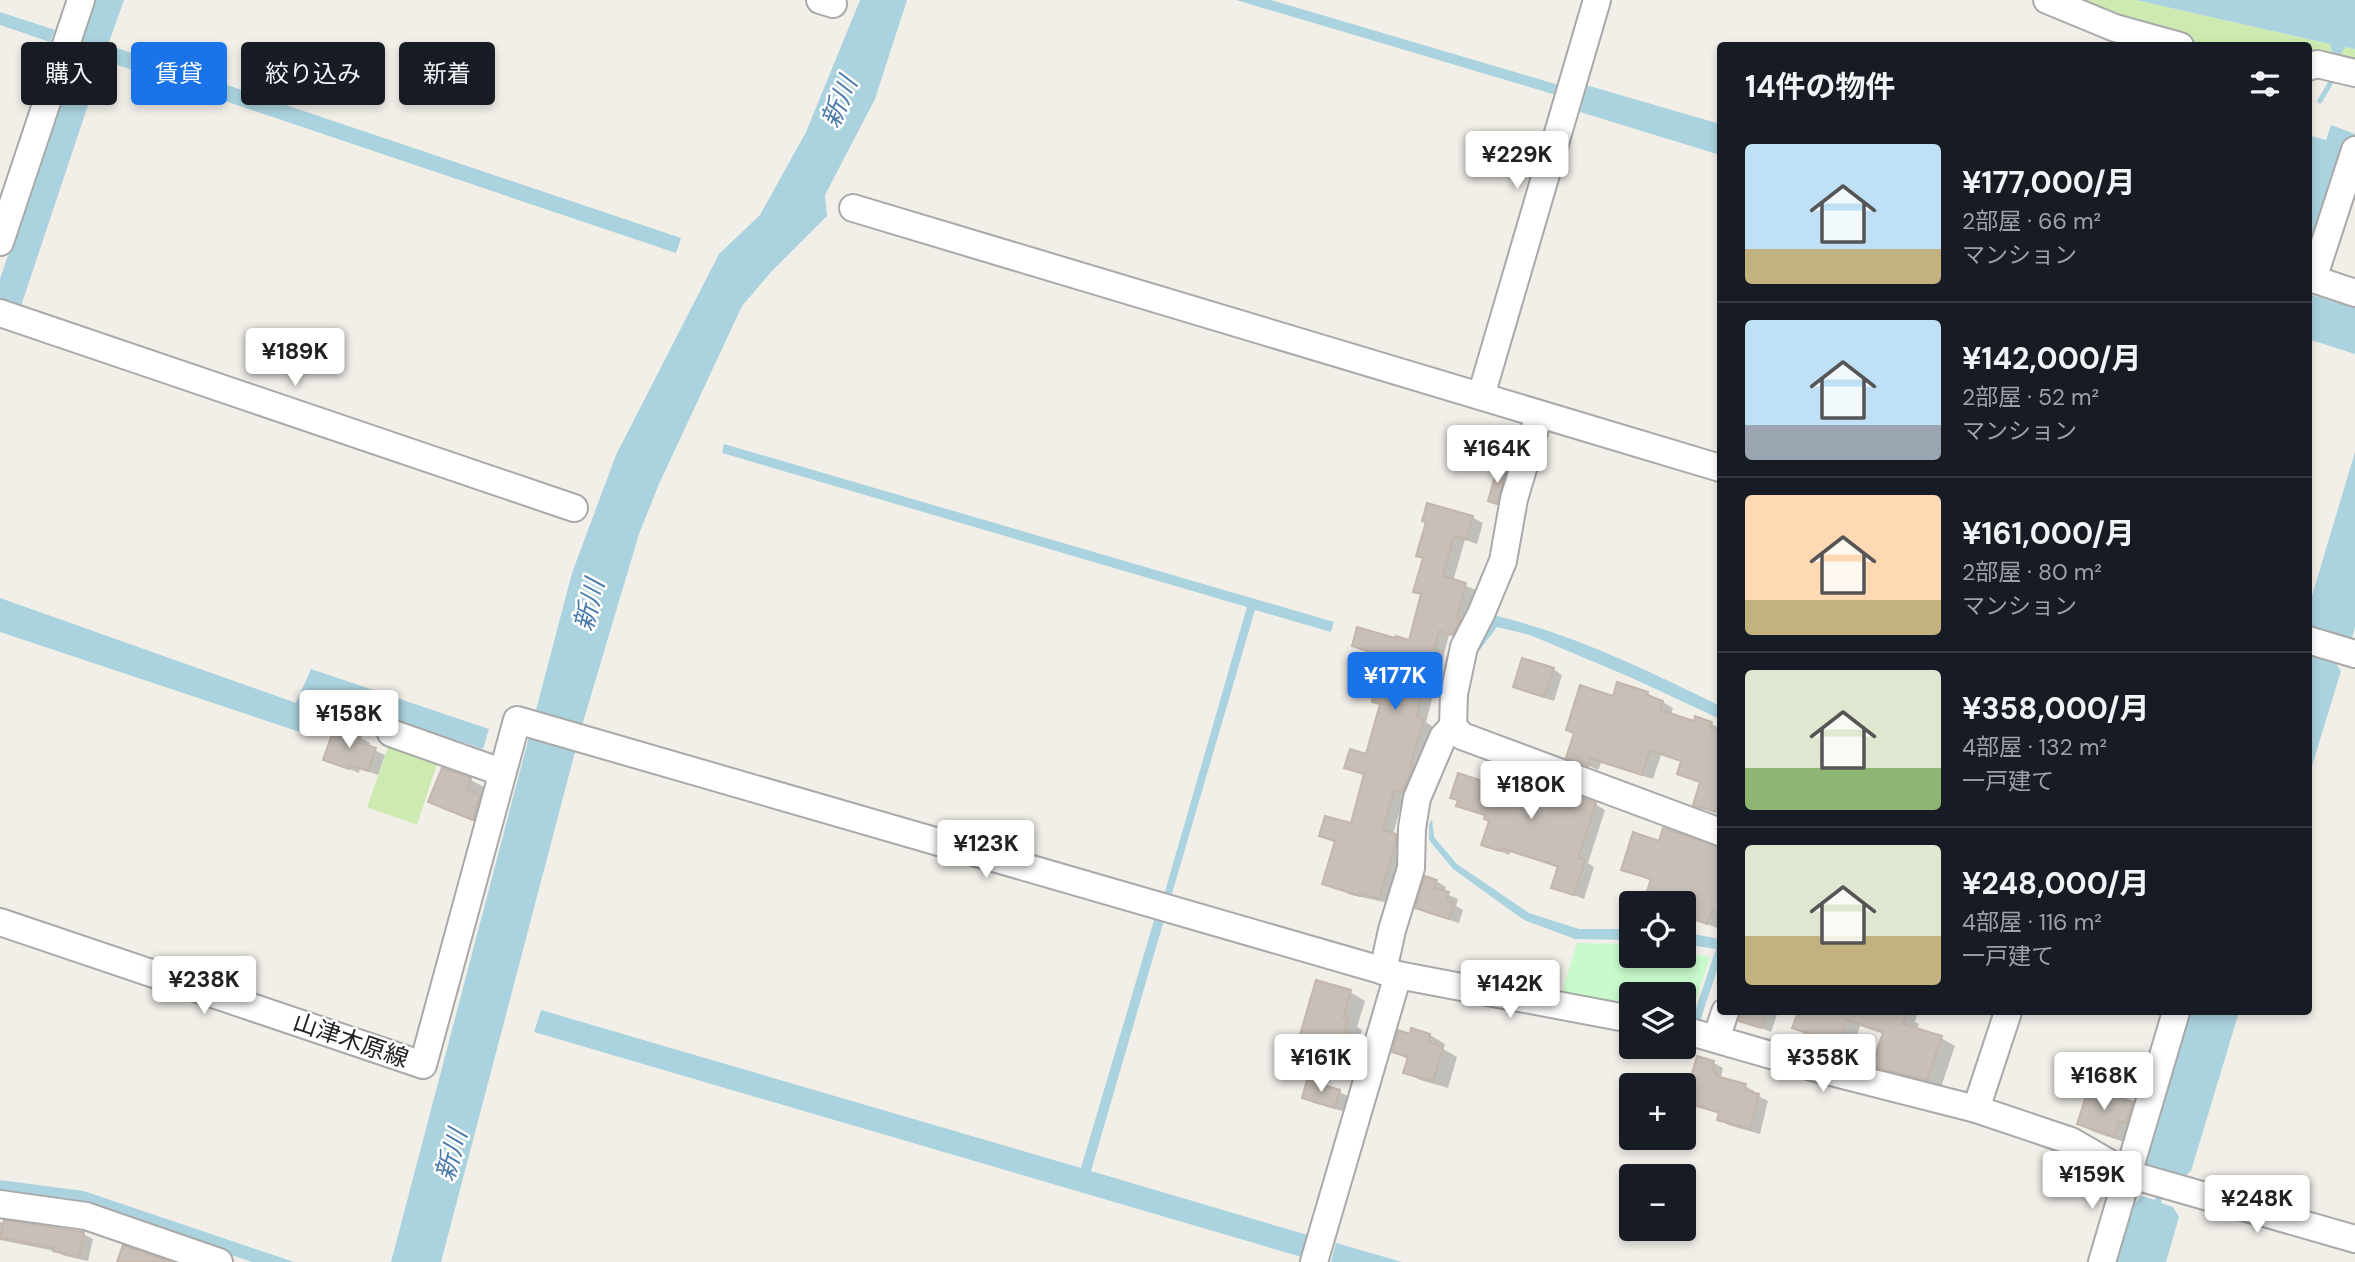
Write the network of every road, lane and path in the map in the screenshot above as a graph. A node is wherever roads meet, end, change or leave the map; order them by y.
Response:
1 (81, 0) edge
2 (1597, 0) edge
3 (2047, 0) edge
4 (2166, 42) edge
5 (2312, 66) edge
6 (2355, 72) edge
7 (2355, 150) edge
8 (853, 208) dead end
9 (0, 242) edge
10 (2355, 293) edge
11 (0, 313) edge
12 (1481, 396) junction
13 (1539, 415) junction
14 (1717, 467) edge
15 (574, 508) dead end
16 (1453, 726) junction
17 (391, 733) dead end
18 (501, 772) junction
19 (1717, 831) edge
20 (0, 922) edge
21 (1391, 973) junction
22 (1724, 1015) edge
23 (2007, 1015) edge
24 (2176, 1015) edge
25 (1619, 1016) edge
26 (1696, 1033) edge
27 (1716, 1039) junction
28 (1976, 1109) junction
29 (2151, 1180) junction
30 (0, 1204) edge
31 (2355, 1239) edge
32 (1315, 1260) edge
33 (219, 1262) edge
34 (2102, 1262) edge

1 - 9 street
2 - 12 street
3 - 4 street
5 - 6 street
7 - 10 street
8 - 12 street
11 - 15 street
12 - 13 street
13 - 14 street
13 - 16 street
16 - 19 street
16 - 21 street
17 - 18 street
18 - 20 street, 山津木原線
18 - 21 street
21 - 25 street
21 - 32 street
22 - 27 street
23 - 28 street
24 - 29 street
26 - 27 street
27 - 28 street
28 - 29 street
29 - 31 street
29 - 34 street
30 - 33 street

